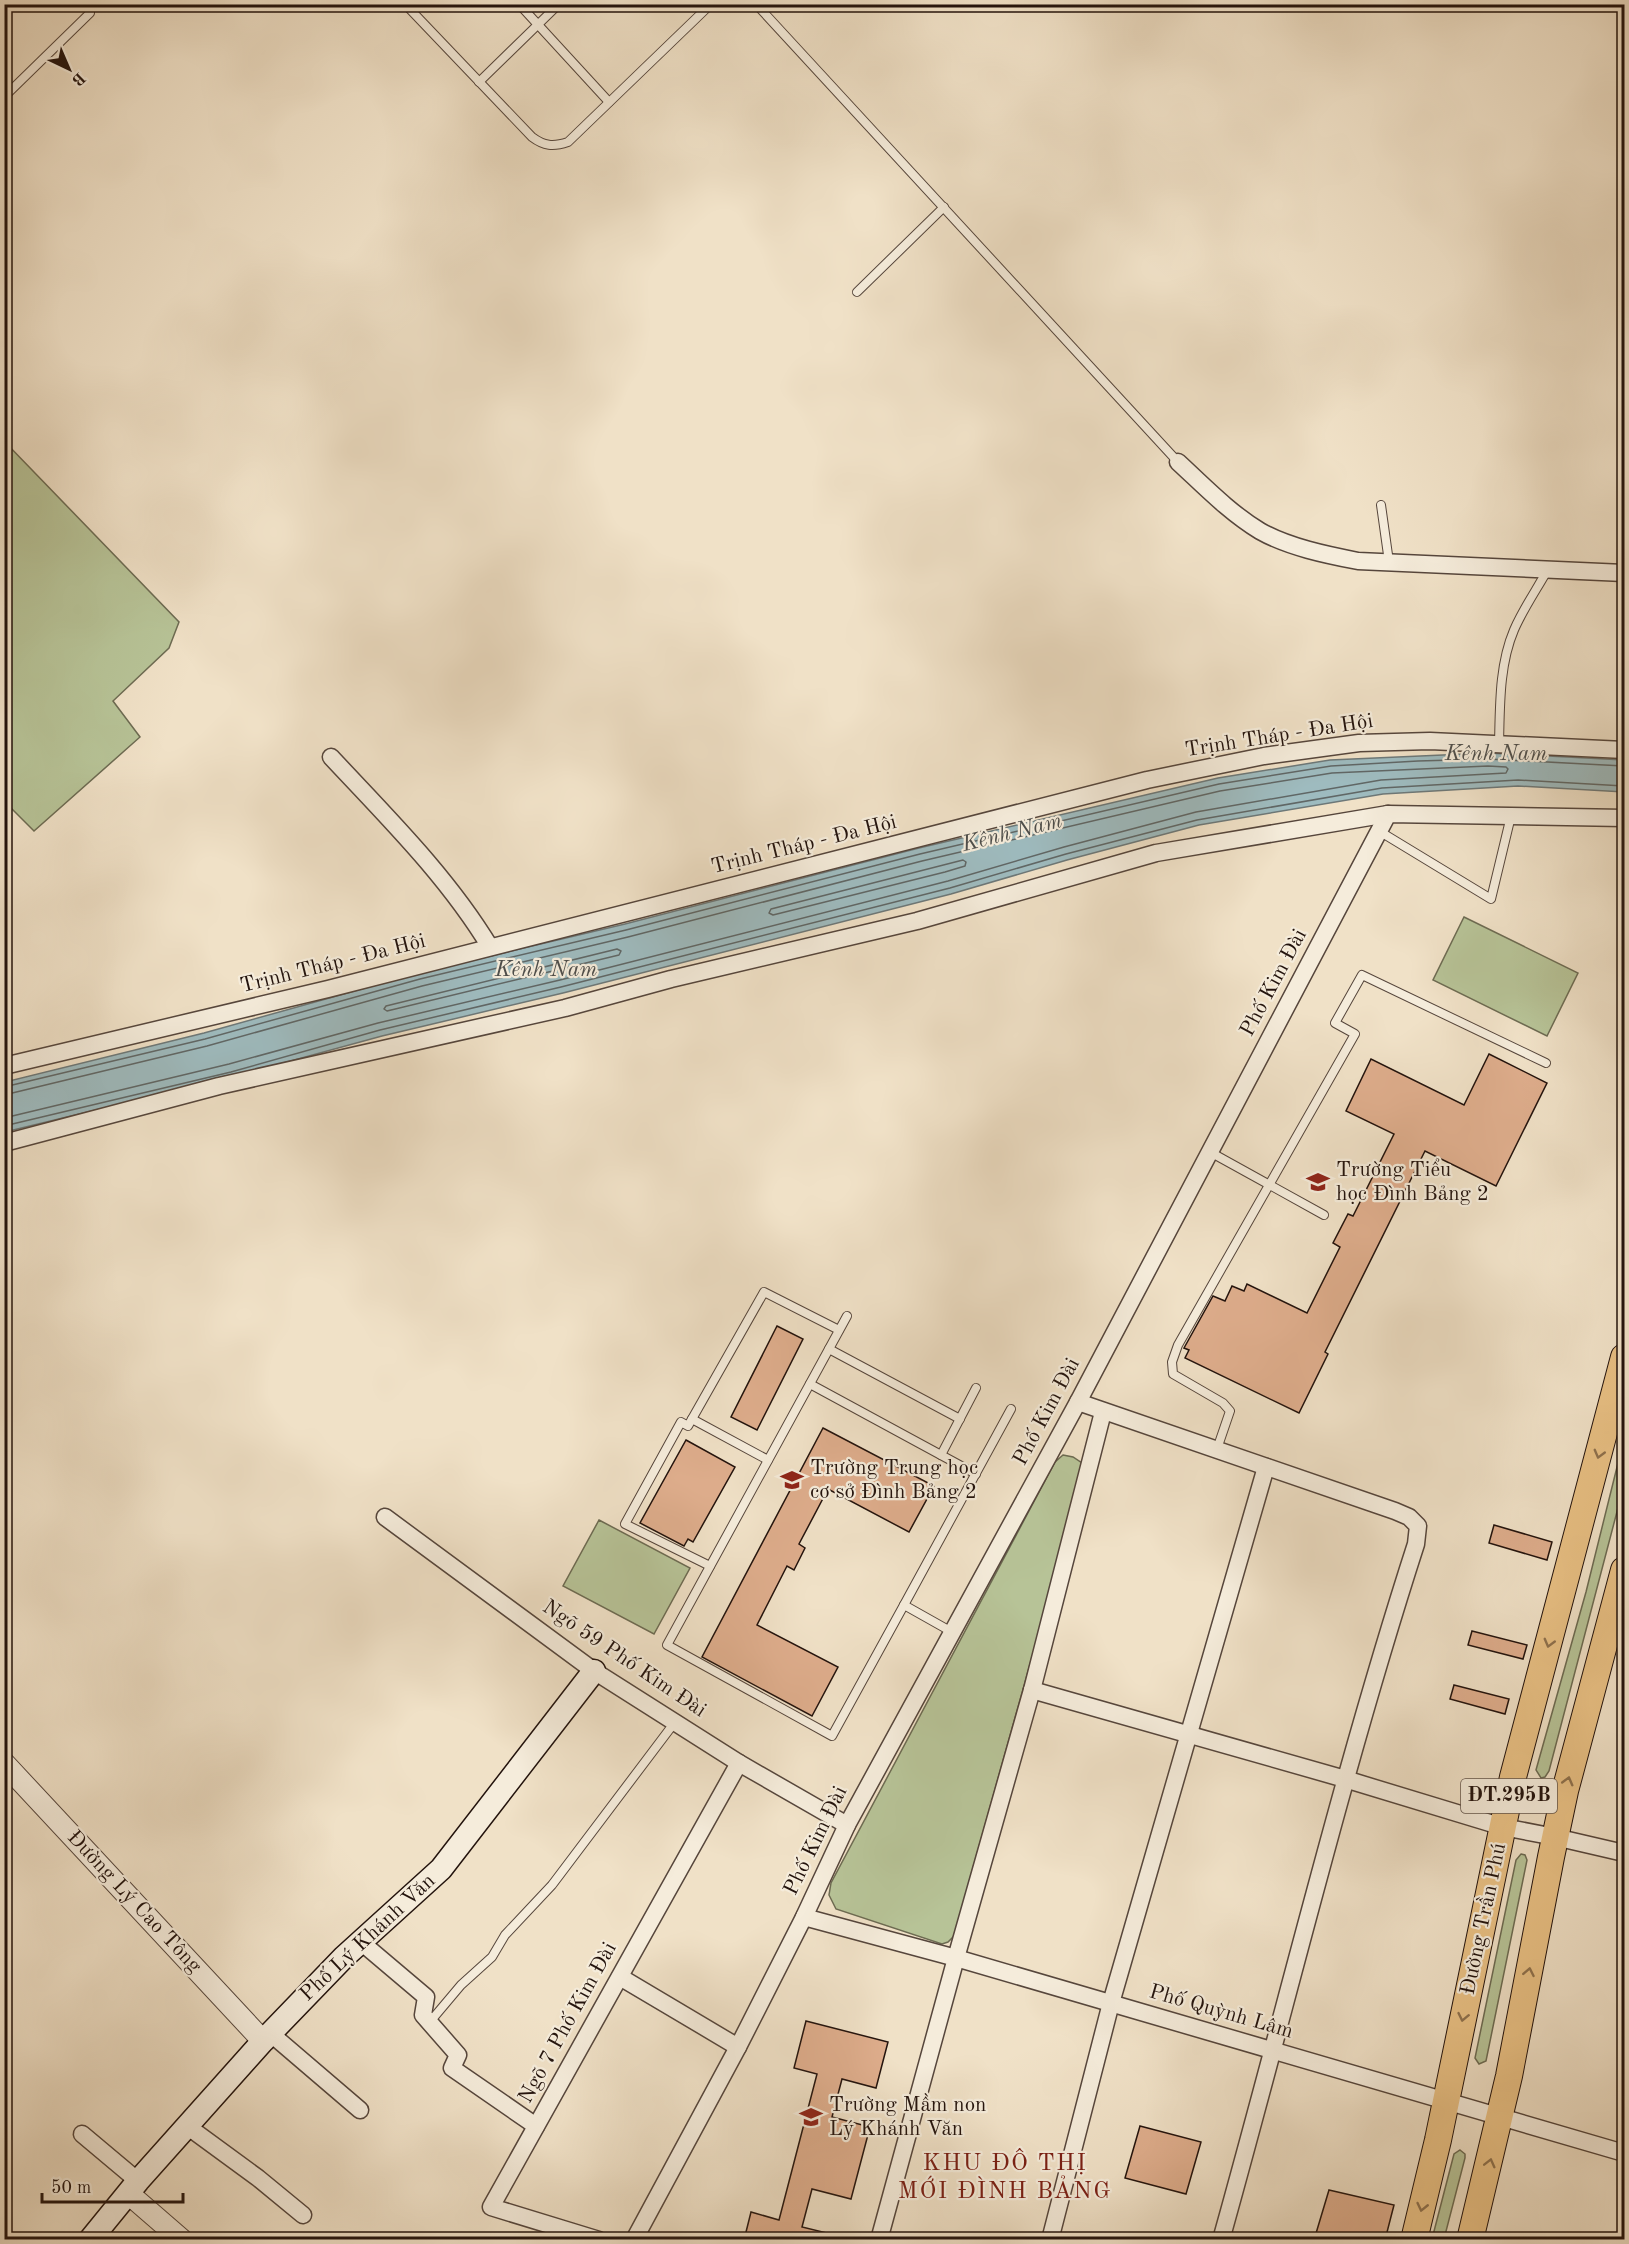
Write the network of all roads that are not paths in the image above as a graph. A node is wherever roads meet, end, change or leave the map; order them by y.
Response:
1 (90, 4) edge
2 (405, 4) edge
3 (519, 4) edge
4 (559, 4) edge
5 (711, 4) edge
6 (756, 4) edge
7 (537, 25) junction
8 (479, 81) junction
9 (4, 97) edge
10 (609, 102) junction
11 (944, 207) junction
12 (856, 292) dead end
13 (1178, 462) joint
14 (1381, 505) dead end
15 (1389, 562) junction
16 (1548, 569) junction
17 (1624, 573) edge
18 (1499, 744) junction
19 (1624, 750) edge
20 (331, 757) dead end
21 (1388, 814) junction
22 (1511, 815) junction
23 (1624, 818) edge
24 (1379, 831) junction
25 (490, 948) junction
26 (1546, 1063) dead end
27 (4, 1066) edge
28 (4, 1143) edge
29 (1210, 1152) junction
30 (1269, 1185) junction
31 (1324, 1215) dead end
32 (847, 1316) dead end
33 (839, 1330) junction
34 (829, 1349) junction
35 (1624, 1357) edge
36 (810, 1384) junction
37 (976, 1388) dead end
38 (1078, 1402) junction
39 (1011, 1409) dead end
40 (1103, 1412) junction
41 (692, 1419) junction
42 (960, 1419) junction
43 (1217, 1449) junction
44 (941, 1455) junction
45 (768, 1460) junction
46 (1266, 1467) junction
47 (976, 1474) junction
48 (385, 1517) dead end
49 (710, 1566) junction
50 (1624, 1570) edge
51 (904, 1605) junction
52 (952, 1632) junction
53 (594, 1671) junction
54 (1032, 1690) junction
55 (675, 1722) junction
56 (1188, 1734) junction
57 (4, 1763) edge
58 (739, 1763) junction
59 (1345, 1779) junction
60 (847, 1825) junction
61 (1503, 1827) junction
62 (1555, 1837) junction
63 (1624, 1853) edge
64 (804, 1917) junction
65 (361, 1942) junction
66 (956, 1958) junction
67 (620, 1977) junction
68 (1111, 2003) junction
69 (429, 2023) junction
70 (266, 2037) junction
71 (738, 2047) junction
72 (1274, 2051) junction
73 (1445, 2101) junction
74 (360, 2110) dead end
75 (1500, 2118) junction
76 (187, 2126) junction
77 (536, 2126) junction
78 (82, 2133) dead end
79 (1624, 2153) edge
80 (133, 2187) junction
81 (303, 2215) dead end
82 (90, 2240) edge
83 (182, 2240) edge
84 (599, 2240) edge
85 (634, 2240) edge
86 (879, 2240) edge
87 (1050, 2240) edge
88 (1221, 2240) edge
89 (1414, 2240) edge
90 (1470, 2240) edge

1 - 9 lane
2 - 8 lane
3 - 7 lane
4 - 7 lane
5 - 10 lane
6 - 11 lane
7 - 8 lane
7 - 10 lane
8 - 10 lane
11 - 12 lane
11 - 13 lane
13 - 15 street
14 - 15 lane
15 - 16 street
16 - 17 street
16 - 18 lane
18 - 19 street, Trịnh Tháp - Đa Hội
18 - 25 street, Trịnh Tháp - Đa Hội
20 - 25 street
21 - 22 street
21 - 24 street, Phố Kim Đài
21 - 28 street
22 - 23 street
22 - 24 lane
24 - 29 street, Phố Kim Đài
25 - 27 street, Trịnh Tháp - Đa Hội
26 - 30 lane
29 - 30 lane
29 - 38 street, Phố Kim Đài
30 - 31 lane
30 - 43 lane
32 - 33 lane
33 - 34 lane
33 - 41 lane
34 - 36 lane
34 - 42 lane
35 -> 61 main road, Đường Trần Phú / ĐT.295B
36 - 44 lane
36 - 45 lane
37 - 42 lane
38 - 40 street
38 - 52 street, Phố Kim Đài
39 - 47 lane
40 - 43 street
40 - 54 street
41 - 45 lane
41 - 49 lane
42 - 44 lane
43 - 46 street
44 - 47 lane
45 - 49 lane
46 - 56 street
46 - 59 street
47 - 51 lane
48 - 53 street, Ngõ 59 Phố Kim Đài
49 - 51 lane
62 -> 50 main road, ĐT.295B
51 - 52 lane
52 - 60 street, Phố Kim Đài
53 - 55 street, Ngõ 59 Phố Kim Đài
53 - 65 main road, Phố Lý Khánh Văn
54 - 56 street
54 - 66 street
55 - 58 street, Ngõ 59 Phố Kim Đài
55 - 69 lane
56 - 59 street
56 - 68 street
57 - 70 street, Đường Lý Cao Tông
58 - 60 street, Ngõ 59 Phố Kim Đài
58 - 67 street, Ngõ 7 Phố Kim Đài
59 - 61 street
59 - 72 street
60 - 64 street, Phố Kim Đài
61 - 62 street
61 -> 73 main road, Đường Trần Phú / ĐT.295B
62 - 63 street
75 -> 62 main road, ĐT.295B
64 - 66 street, Phố Quỳnh Lâm
64 - 71 street, Phố Kim Đài
65 - 69 street
65 - 70 main road, Phố Lý Khánh Văn
66 - 68 street, Phố Quỳnh Lâm
66 - 86 street
67 - 71 street
67 - 77 street, Ngõ 7 Phố Kim Đài
68 - 72 street, Phố Quỳnh Lâm
68 - 87 street
69 - 77 street
70 - 74 street
70 - 76 main road, Phố Lý Khánh Văn
71 - 85 street, Phố Kim Đài
72 - 73 street, Phố Quỳnh Lâm
72 - 88 street
73 - 75 street, Phố Quỳnh Lâm
73 -> 89 main road, Đường Trần Phú / ĐT.295B
75 - 79 street, Phố Quỳnh Lâm
90 -> 75 main road, ĐT.295B
76 - 80 main road, Phố Lý Khánh Văn
76 - 81 street
77 - 84 street, Ngõ 7 Phố Kim Đài
78 - 80 street
80 - 82 main road, Phố Lý Khánh Văn
80 - 83 street

